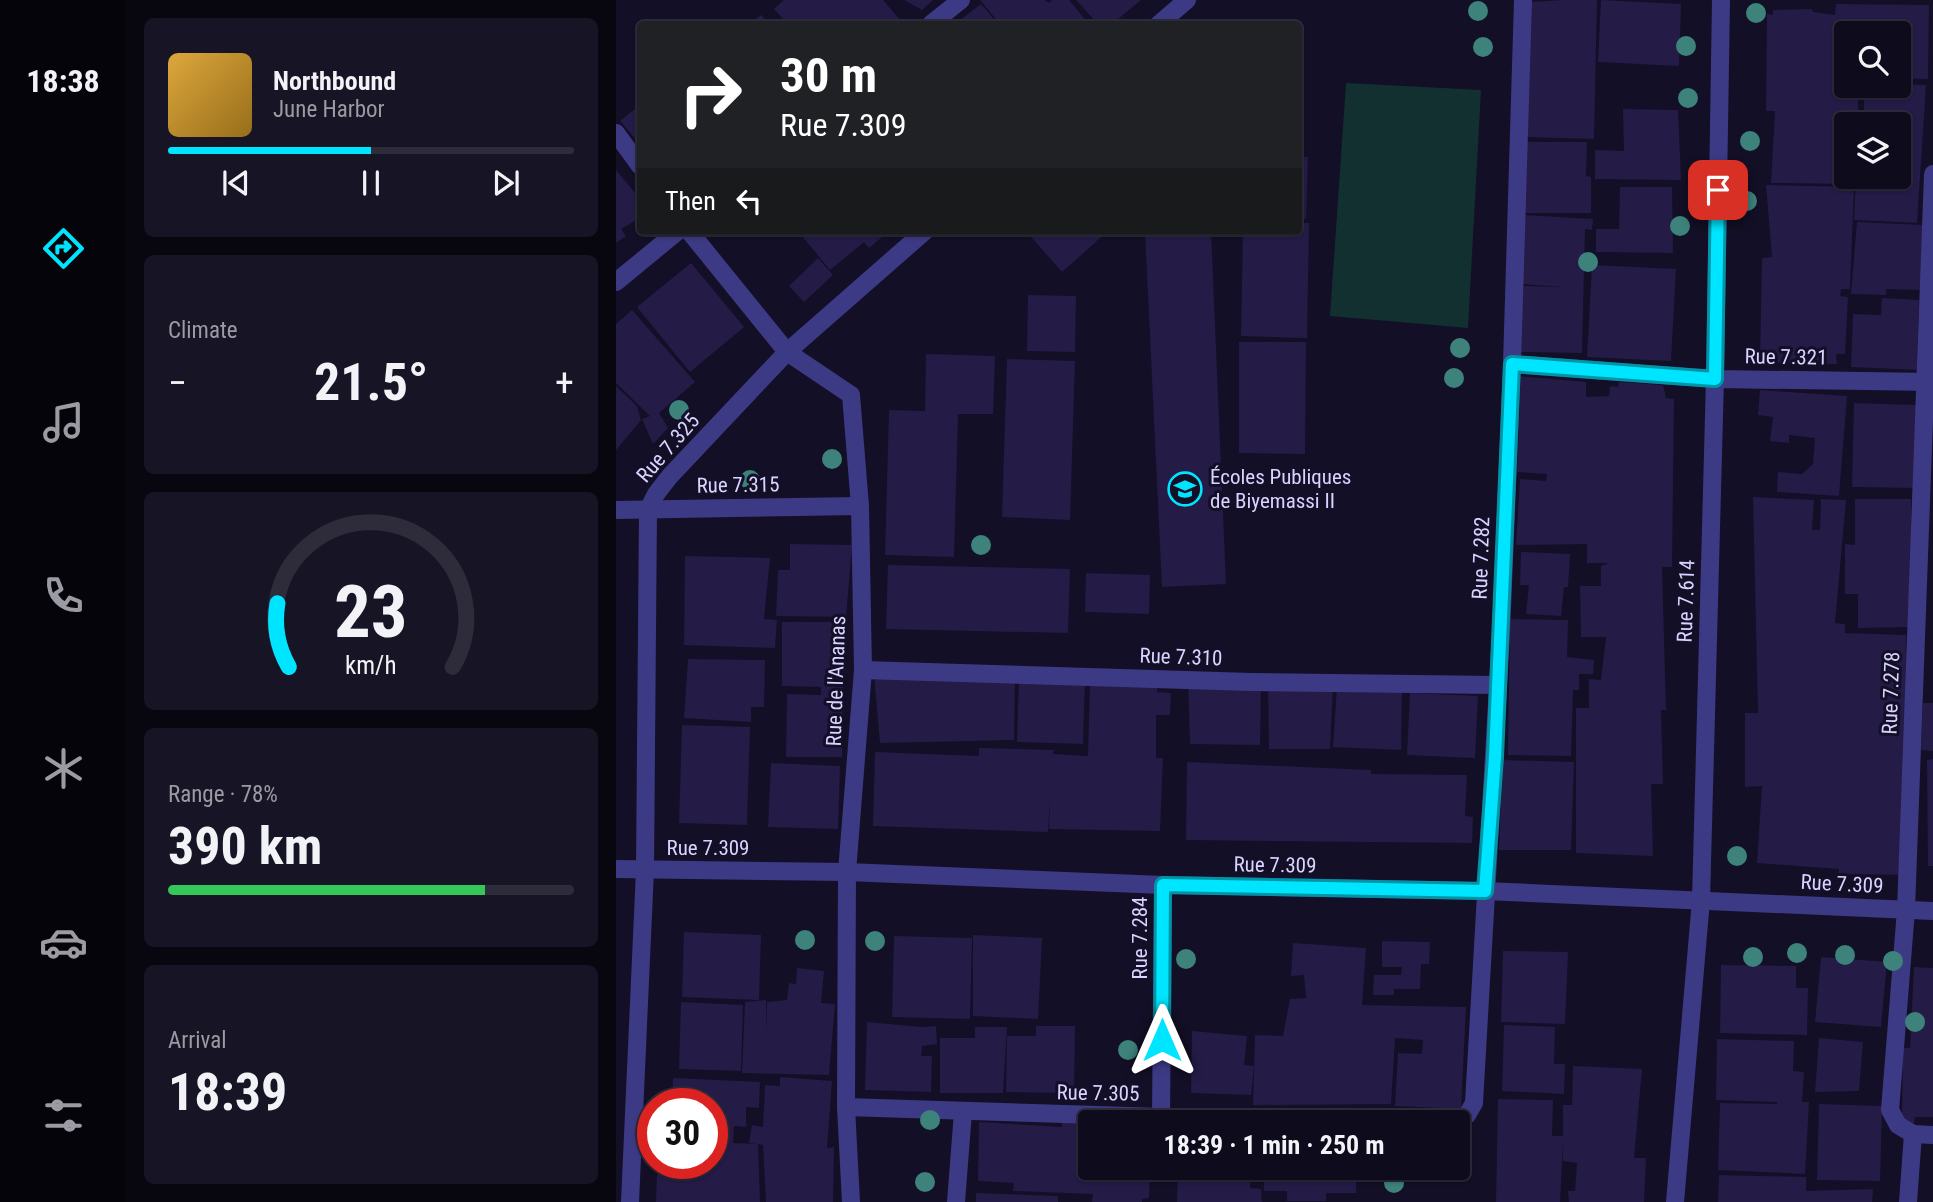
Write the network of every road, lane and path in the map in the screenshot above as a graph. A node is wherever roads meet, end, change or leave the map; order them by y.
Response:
1 (961, 0) edge
2 (1187, 0) edge
3 (1523, 0) edge
4 (1721, 0) edge
5 (935, 21) edge
6 (1162, 21) edge
7 (616, 132) edge
8 (637, 162) edge
9 (1933, 174) edge
10 (1933, 188) edge
11 (673, 235) edge
12 (692, 235) edge
13 (920, 235) edge
14 (616, 282) edge
15 (787, 352) junction
16 (1512, 364) junction
17 (1715, 379) junction
18 (1929, 382) edge
19 (860, 506) junction
20 (648, 509) junction
21 (616, 510) edge
22 (863, 670) junction
23 (1914, 681) junction
24 (1933, 682) edge
25 (1497, 685) junction
26 (616, 869) edge
27 (645, 870) junction
28 (847, 872) junction
29 (1163, 885) junction
30 (1485, 891) junction
31 (1701, 900) junction
32 (1906, 910) junction
33 (1933, 911) edge
34 (846, 1107) junction
35 (1161, 1110) edge
36 (1468, 1110) edge
37 (963, 1112) junction
38 (1078, 1115) edge
39 (1913, 1134) junction
40 (1933, 1135) edge
41 (630, 1202) edge
42 (851, 1202) edge
43 (956, 1202) edge
44 (1675, 1202) edge
45 (1908, 1202) edge

1 - 5 street
2 - 6 street
3 - 16 street, Rue 7.282
4 - 17 street, Rue 7.614
7 - 8 street
9 - 10 street, Rue 7.278
10 - 18 street, Rue 7.278
11 - 14 street
12 - 15 street, Rue de l'Ananas
13 - 15 street, Rue 7.325
15 - 19 street, Rue de l'Ananas
15 - 20 street, Rue 7.325
16 - 17 street, Rue 7.321
16 - 25 street, Rue 7.282
17 - 18 street, Rue 7.321
17 - 31 street, Rue 7.614
18 - 23 street, Rue 7.278
19 - 20 street, Rue 7.315
19 - 22 street, Rue de l'Ananas
20 - 21 street, Rue 7.315
20 - 27 street, Rue 7.325
22 - 25 street, Rue 7.310
22 - 28 street, Rue de l'Ananas
23 - 24 street
23 - 32 street, Rue 7.278
25 - 30 street, Rue 7.282
26 - 27 street, Rue 7.309
27 - 28 street, Rue 7.309
27 - 41 street, Rue 7.325
28 - 29 street, Rue 7.309
28 - 34 street, Rue de l'Ananas
29 - 30 street, Rue 7.309
29 - 35 street, Rue 7.284
30 - 31 street, Rue 7.309
30 - 36 street, Rue 7.282
31 - 32 street, Rue 7.309
31 - 44 street, Rue 7.614
32 - 33 street, Rue 7.309
32 - 39 street, Rue 7.278
34 - 37 street, Rue 7.305
34 - 42 street, Rue de l'Ananas
37 - 38 street, Rue 7.305
37 - 43 street
39 - 40 street
39 - 45 street

